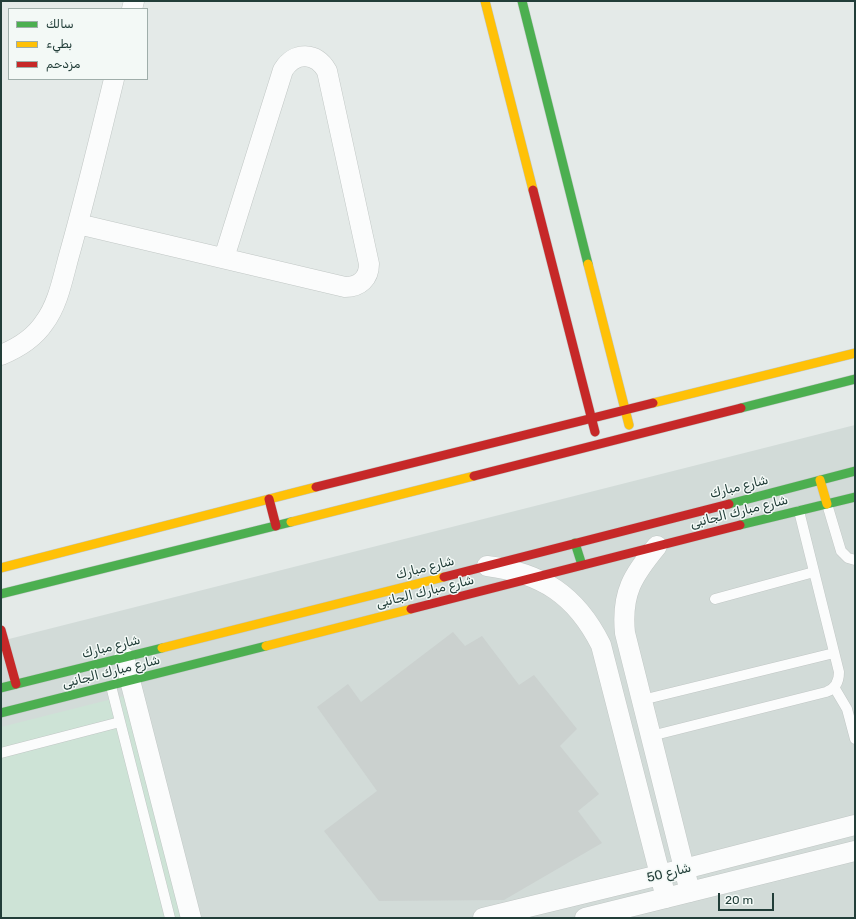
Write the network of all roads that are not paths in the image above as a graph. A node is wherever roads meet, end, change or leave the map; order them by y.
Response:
1 (485, 1) edge
2 (522, 1) edge
3 (114, 80) edge
4 (78, 224) junction
5 (224, 258) junction
6 (855, 352) edge
7 (1, 355) edge
8 (855, 379) edge
9 (626, 411) junction
10 (591, 419) junction
11 (632, 436) junction
12 (598, 444) junction
13 (855, 471) edge
14 (820, 480) junction
15 (855, 497) edge
16 (269, 499) junction
17 (827, 504) junction
18 (799, 511) junction
19 (276, 526) junction
20 (575, 543) junction
21 (657, 546) junction
22 (855, 560) edge
23 (582, 565) junction
24 (487, 566) junction
25 (1, 568) edge
26 (814, 572) junction
27 (534, 577) junction
28 (1, 594) edge
29 (715, 599) dead end
30 (1, 630) edge
31 (834, 653) junction
32 (124, 657) junction
33 (130, 681) junction
34 (16, 684) junction
35 (111, 686) junction
36 (834, 687) junction
37 (1, 688) edge
38 (642, 700) junction
39 (1, 713) edge
40 (120, 722) junction
41 (651, 736) junction
42 (855, 739) edge
43 (1, 753) edge
44 (855, 826) edge
45 (855, 851) edge
46 (684, 869) junction
47 (660, 875) junction
48 (690, 892) junction
49 (666, 898) junction
50 (170, 918) edge
51 (191, 918) edge
52 (484, 918) edge
53 (585, 918) edge

1 - 10 main road
2 - 9 main road
3 - 4 street
4 - 5 street
4 - 7 street
5 - 5 street
6 - 9 main road
8 - 11 main road
9 - 10 main road
9 - 11 main road
10 - 12 main road
10 - 16 main road
11 - 12 main road
12 - 19 main road
13 - 14 main road, شارع مبارك
14 - 17 main road
14 - 20 main road, شارع مبارك
15 - 17 main road, شارع مبارك الجانبى
16 - 19 main road
16 - 25 main road
17 - 18 main road, شارع مبارك الجانبى
17 - 22 lane
18 - 21 main road, شارع مبارك الجانبى
18 - 26 lane
19 - 28 main road
20 - 23 main road
20 - 24 main road, شارع مبارك
21 - 23 main road, شارع مبارك الجانبى
21 - 38 street
23 - 27 main road, شارع مبارك الجانبى
24 - 27 street
24 - 32 main road, شارع مبارك
26 - 29 lane
26 - 31 lane
27 - 33 main road, شارع مبارك الجانبى
27 - 47 street
30 - 34 main road
31 - 36 lane
31 - 38 lane
32 - 33 street
32 - 34 main road, شارع مبارك
33 - 35 main road, شارع مبارك الجانبى
33 - 51 street
34 - 37 main road, شارع مبارك
35 - 39 main road, شارع مبارك الجانبى
35 - 40 lane
36 - 41 lane
36 - 42 lane
38 - 41 street
40 - 43 lane
40 - 50 lane
41 - 46 street
44 - 46 street, شارع 50
45 - 48 street, شارع 50
46 - 47 street, شارع 50
46 - 48 street
47 - 49 street
47 - 52 street, شارع 50
48 - 49 street, شارع 50
49 - 53 street, شارع 50

